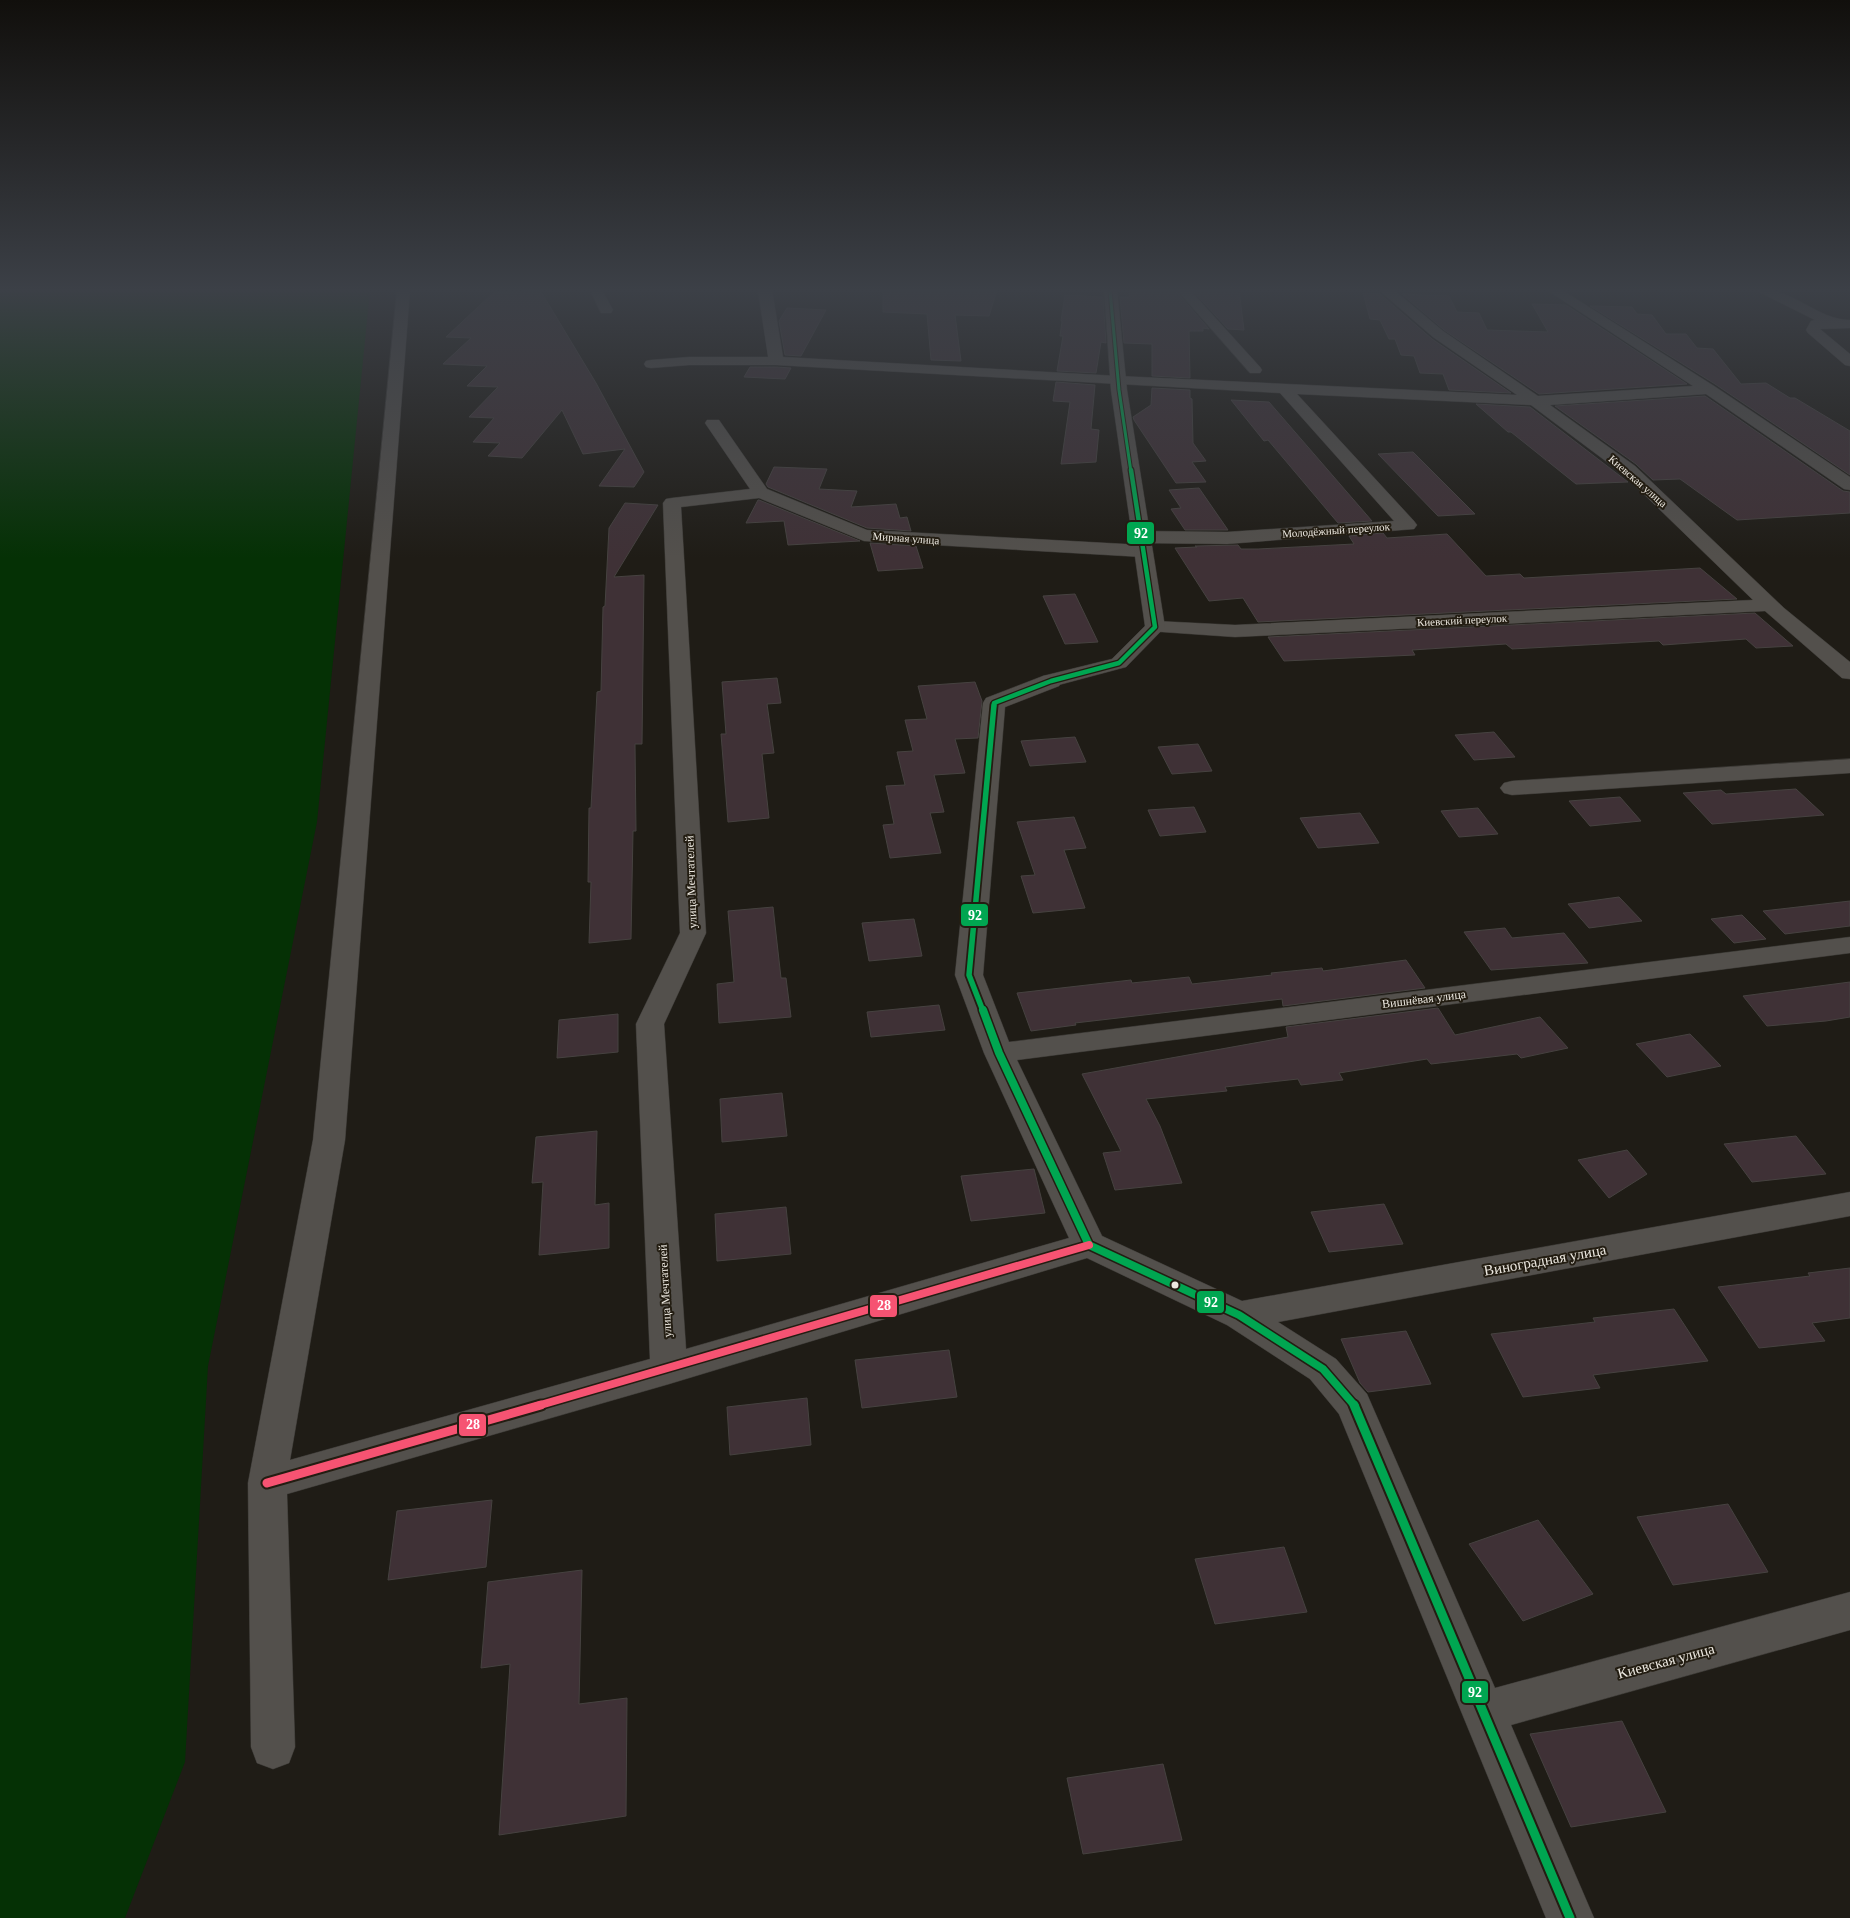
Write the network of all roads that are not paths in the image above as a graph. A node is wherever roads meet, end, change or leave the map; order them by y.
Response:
1 (395, 380) edge
2 (1092, 380) edge
3 (1504, 380) edge
4 (1694, 380) edge
5 (1118, 381) junction
6 (1284, 389) junction
7 (1709, 389) junction
8 (1535, 401) junction
9 (713, 423) dead end
10 (1850, 486) edge
11 (761, 493) junction
12 (1142, 544) junction
13 (1770, 604) junction
14 (1155, 626) junction
15 (1850, 673) edge
16 (1850, 766) edge
17 (1512, 788) dead end
18 (1850, 945) edge
19 (999, 1053) junction
20 (1850, 1204) edge
21 (1089, 1245) junction
22 (1239, 1316) junction
23 (669, 1370) junction
24 (267, 1484) junction
25 (1850, 1611) edge
26 (1483, 1712) junction
27 (273, 1747) dead end
28 (1570, 1918) edge

1 - 24 street
2 - 5 street
3 - 8 street, Киевская улица
4 - 7 street
5 - 6 street
5 - 12 street
6 - 8 street
6 - 12 street, Молодёжный переулок
7 - 8 street
7 - 10 street
8 - 13 street, Киевская улица
9 - 11 street
11 - 12 street, Мирная улица
11 - 23 street, улица Мечтателей
12 - 14 street
13 - 14 street, Киевский переулок
13 - 15 street, Киевская улица
14 - 19 street
16 - 17 street
18 - 19 street, Вишнёвая улица
19 - 21 street
20 - 22 street, Виноградная улица
21 - 22 street
21 - 23 street
22 - 26 street
23 - 24 street
24 - 27 street
25 - 26 street, Киевская улица
26 - 28 street

